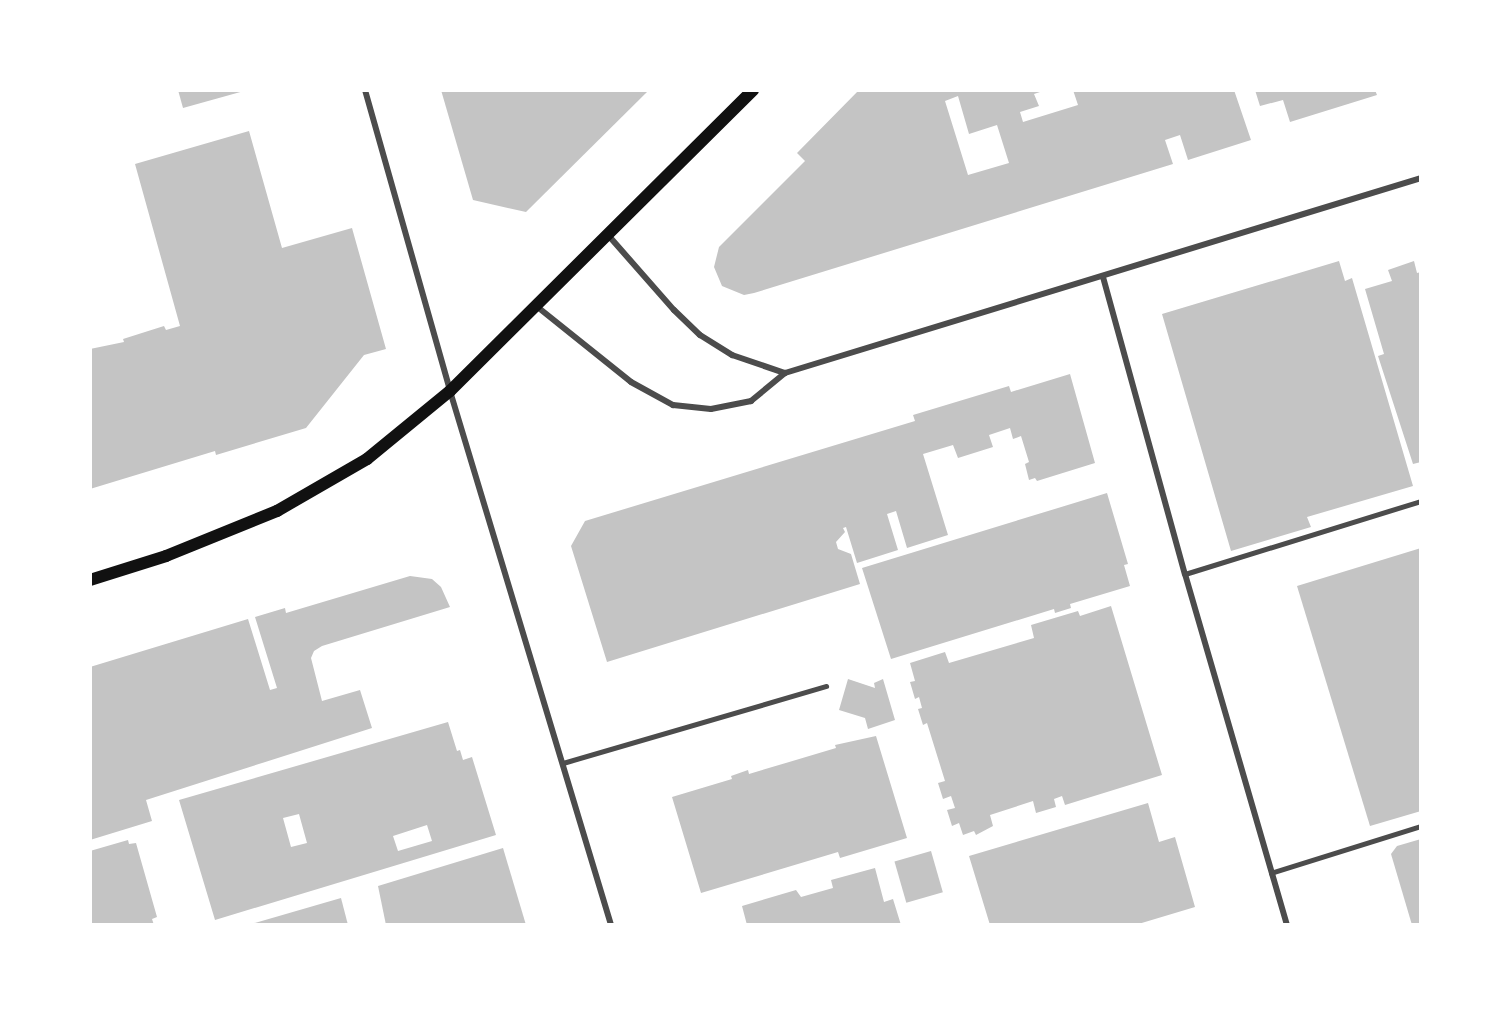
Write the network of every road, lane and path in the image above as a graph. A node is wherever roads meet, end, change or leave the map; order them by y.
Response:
1 (365, 90) edge
2 (753, 90) edge
3 (1421, 178) edge
4 (607, 234) junction
5 (1103, 278) junction
6 (536, 305) junction
7 (786, 373) junction
8 (450, 391) junction
9 (1421, 501) edge
10 (1185, 574) junction
11 (90, 580) edge
12 (826, 686) dead end
13 (562, 763) junction
14 (1421, 826) edge
15 (1271, 873) junction
16 (611, 925) edge
17 (1287, 925) edge

1 - 8 street
2 - 4 main road
3 - 5 street
4 - 6 main road
4 - 7 street
5 - 7 street
5 - 10 street
6 - 7 street
6 - 8 main road
8 - 11 main road
8 - 13 street
9 - 10 lane
10 - 15 street
12 - 13 lane
13 - 16 street
14 - 15 lane
15 - 17 street

